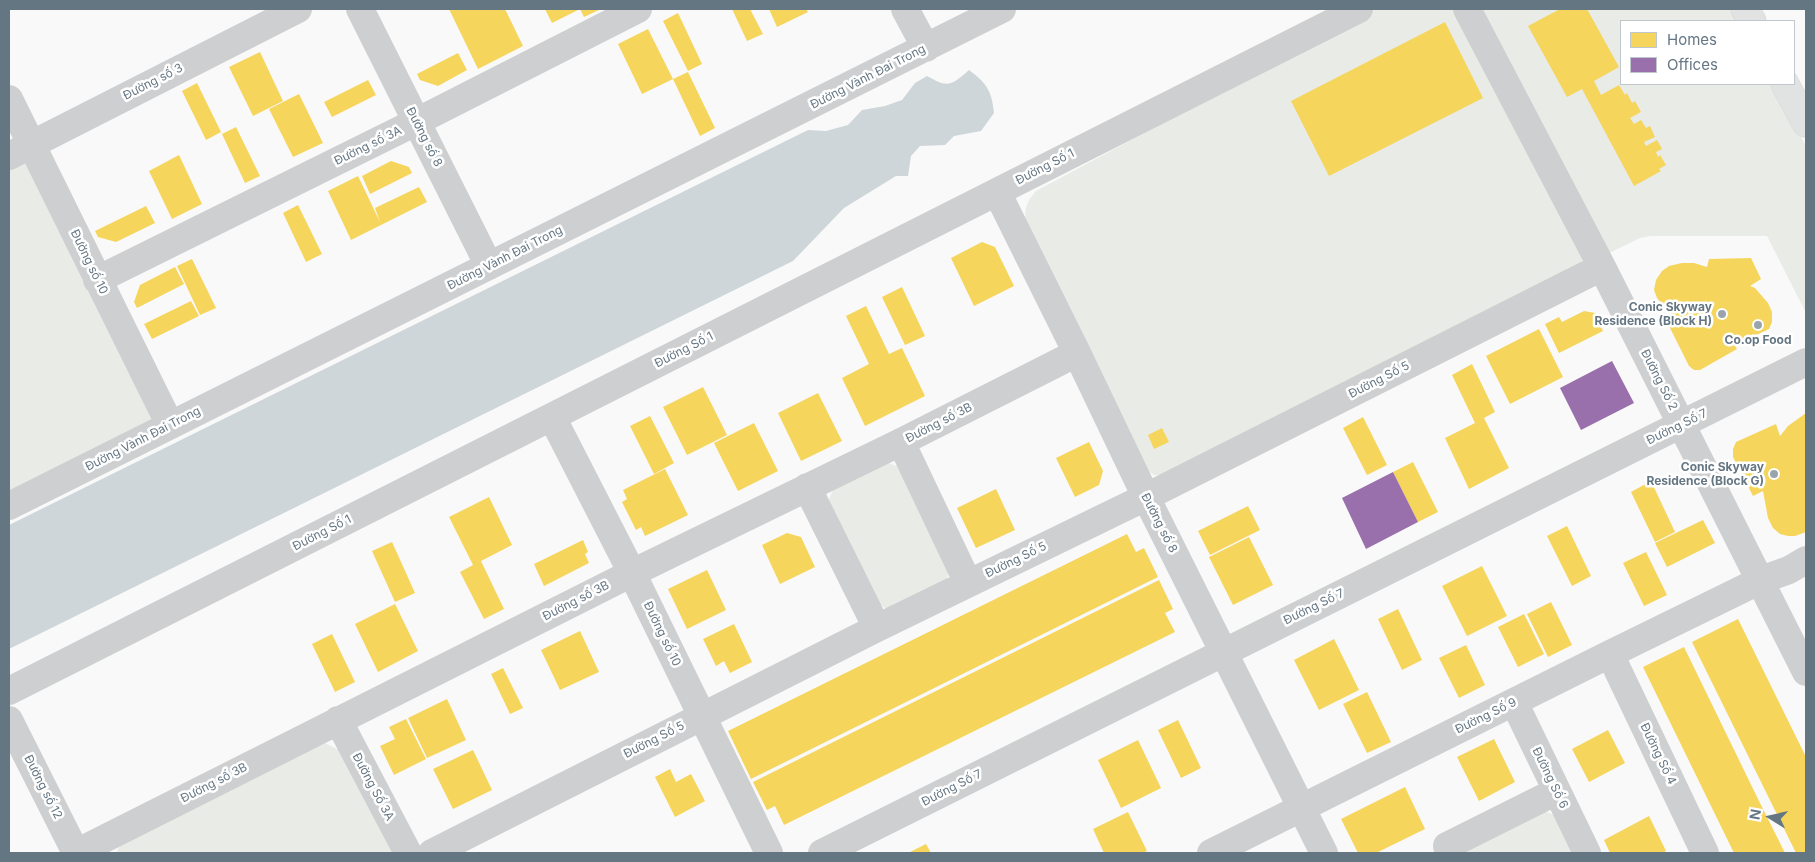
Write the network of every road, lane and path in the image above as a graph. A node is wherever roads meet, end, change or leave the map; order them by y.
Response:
1 (298, 9) edge
2 (360, 9) edge
3 (638, 9) edge
4 (904, 9) edge
5 (1002, 9) edge
6 (1359, 9) edge
7 (1467, 9) edge
8 (1745, 9) edge
9 (1751, 20) edge
10 (926, 48) junction
11 (1787, 85) edge
12 (9, 99) edge
13 (416, 122) junction
14 (1806, 122) edge
15 (20, 150) edge
16 (997, 192) junction
17 (489, 266) junction
18 (1602, 267) junction
19 (97, 280) junction
20 (1077, 353) junction
21 (1806, 362) edge
22 (552, 416) junction
23 (1681, 424) junction
24 (170, 425) junction
25 (901, 442) junction
26 (807, 487) junction
27 (1146, 497) junction
28 (9, 506) edge
29 (1806, 560) edge
30 (632, 573) junction
31 (1761, 580) junction
32 (968, 583) junction
33 (876, 628) junction
34 (1224, 652) junction
35 (1610, 654) junction
36 (1806, 672) edge
37 (9, 691) edge
38 (1514, 702) junction
39 (702, 716) junction
40 (9, 720) edge
41 (338, 720) junction
42 (1557, 792) junction
43 (1301, 807) junction
44 (76, 853) edge
45 (408, 853) edge
46 (432, 853) edge
47 (770, 853) edge
48 (822, 853) edge
49 (1211, 853) edge
50 (1324, 853) edge
51 (1451, 853) edge
52 (1587, 853) edge
53 (1705, 853) edge

1 - 15 street, Đường số 3
2 - 13 street, Đường số 8
3 - 13 street, Đường số 3A
4 - 10 street
5 - 10 street, Đường Vành Đai Trong
6 - 16 street, Đường Số 1
7 - 18 street, Đường Số 2
8 - 9 main road
10 - 17 street, Đường Vành Đai Trong
11 - 14 main road
12 - 15 street, Đường số 10
13 - 17 street, Đường số 8
13 - 19 street, Đường số 3A
15 - 19 street, Đường số 10
16 - 20 street, Đường số 8
16 - 22 street, Đường Số 1
17 - 24 street, Đường Vành Đai Trong
18 - 23 street, Đường Số 2
18 - 27 street, Đường Số 5
19 - 24 street, Đường số 10
20 - 25 street, Đường số 3B
20 - 27 street, Đường số 8
21 - 23 street, Đường Số 7
22 - 30 street, Đường số 10
22 - 37 street, Đường Số 1
23 - 31 street, Đường Số 2
23 - 34 street, Đường Số 7
24 - 28 street, Đường Vành Đai Trong
25 - 26 street, Đường số 3B
25 - 32 street
26 - 30 street, Đường số 3B
26 - 33 street
27 - 32 street, Đường Số 5
27 - 34 street, Đường số 8
29 - 31 street, Đường Số 9
30 - 39 street, Đường số 10
30 - 41 street, Đường số 3B
31 - 35 street, Đường Số 9
31 - 36 street, Đường Số 2
32 - 33 street, Đường Số 5
33 - 39 street, Đường Số 5
34 - 43 street, Đường số 8
34 - 48 street, Đường Số 7
35 - 38 street, Đường Số 9
35 - 53 street, Đường Số 4
38 - 42 street, Đường Số 6
38 - 43 street, Đường Số 9
39 - 46 street, Đường Số 5
39 - 47 street, Đường số 10
40 - 44 street, Đường số 12
41 - 44 street, Đường số 3B
41 - 45 street, Đường Số 3A
42 - 51 street
42 - 52 street, Đường Số 6
43 - 49 street, Đường Số 9
43 - 50 street, Đường số 8

